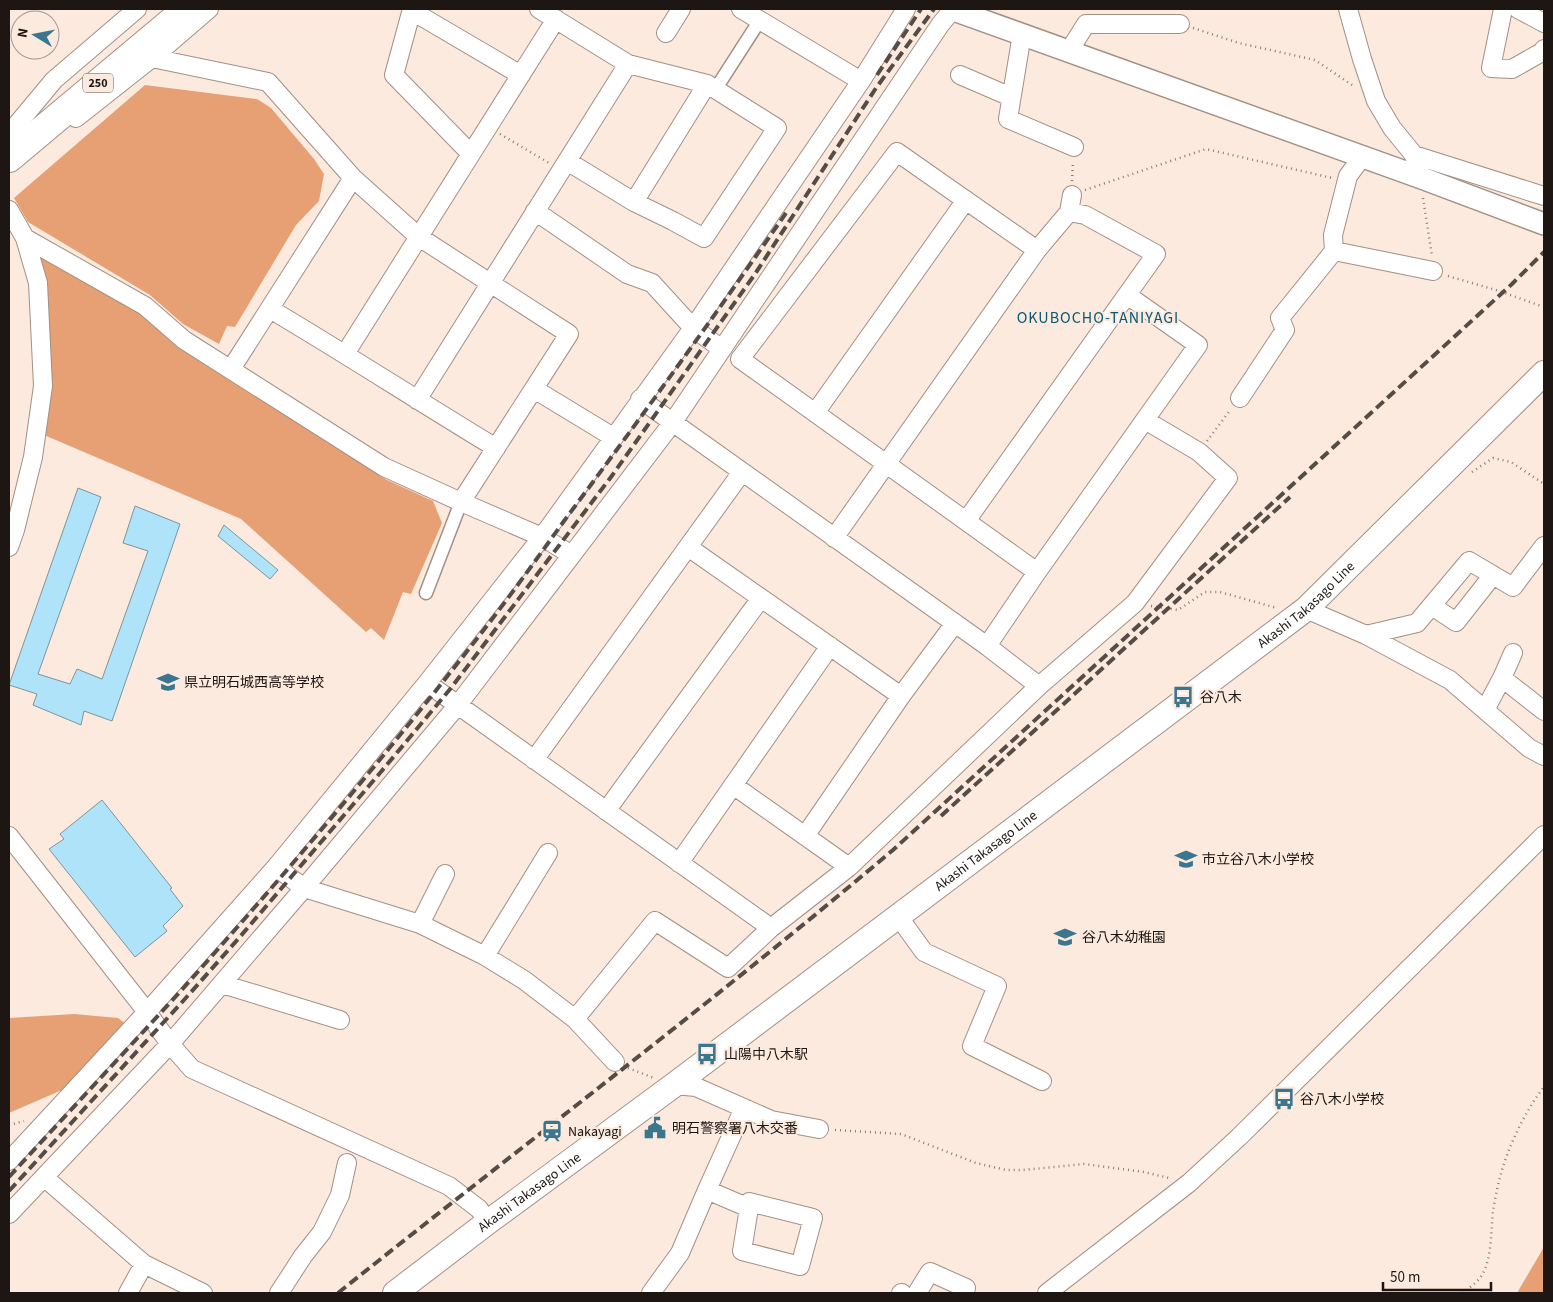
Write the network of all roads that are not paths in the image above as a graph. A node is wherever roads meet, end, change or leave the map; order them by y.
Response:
1 (137, 9) edge
2 (161, 9) edge
3 (187, 9) edge
4 (209, 9) edge
5 (539, 9) edge
6 (681, 9) edge
7 (741, 9) edge
8 (906, 9) edge
9 (952, 9) edge
10 (1348, 9) edge
11 (1503, 9) edge
12 (1518, 9) edge
13 (412, 10) edge
14 (556, 19) junction
15 (760, 20) junction
16 (1544, 23) edge
17 (1180, 24) road end
18 (666, 33) dead end
19 (1022, 34) junction
20 (1544, 50) edge
21 (1069, 51) junction
22 (152, 58) junction
23 (628, 64) junction
24 (521, 75) junction
25 (960, 75) dead end
26 (861, 82) junction
27 (711, 87) junction
28 (1011, 97) junction
29 (9, 135) edge
30 (36, 135) junction
31 (1074, 147) road end
32 (471, 154) junction
33 (1414, 156) junction
34 (1362, 157) junction
35 (9, 158) edge
36 (564, 166) junction
37 (1419, 177) junction
38 (353, 178) junction
39 (1072, 195) road end
40 (1544, 196) edge
41 (966, 200) junction
42 (634, 202) junction
43 (9, 210) edge
44 (535, 211) junction
45 (1069, 212) junction
46 (1544, 224) edge
47 (419, 237) junction
48 (25, 238) junction
49 (1037, 250) junction
50 (1334, 251) junction
51 (1433, 271) road end
52 (490, 283) junction
53 (1127, 295) junction
54 (270, 309) junction
55 (692, 328) junction
56 (722, 349) junction
57 (345, 354) junction
58 (231, 369) junction
59 (1544, 373) edge
60 (534, 388) junction
61 (1240, 398) road end
62 (640, 399) junction
63 (417, 400) junction
64 (815, 413) junction
65 (1146, 420) junction
66 (673, 422) junction
67 (613, 437) junction
68 (496, 448) junction
69 (887, 465) junction
70 (742, 472) junction
71 (461, 502) junction
72 (966, 521) junction
73 (542, 537) junction
74 (834, 538) junction
75 (1544, 546) edge
76 (9, 547) edge
77 (688, 547) junction
78 (572, 555) junction
79 (1037, 572) junction
80 (1494, 575) junction
81 (426, 593) dead end
82 (761, 598) junction
83 (1432, 606) junction
84 (1306, 608) junction
85 (955, 623) junction
86 (1366, 635) junction
87 (830, 646) junction
88 (987, 646) junction
89 (1513, 653) dead end
90 (1502, 678) junction
91 (428, 683) junction
92 (1039, 686) junction
93 (901, 696) junction
94 (457, 706) junction
95 (1485, 710) junction
96 (1544, 711) edge
97 (1544, 756) edge
98 (534, 760) junction
99 (733, 785) junction
100 (606, 811) junction
101 (1544, 835) edge
102 (9, 836) edge
103 (805, 836) junction
104 (548, 853) dead end
105 (679, 863) junction
106 (276, 867) junction
107 (849, 867) junction
108 (445, 874) dead end
109 (304, 888) junction
110 (898, 916) junction
111 (420, 924) junction
112 (771, 928) junction
113 (484, 956) junction
114 (222, 984) junction
115 (148, 1012) junction
116 (575, 1019) junction
117 (340, 1020) dead end
118 (170, 1044) junction
119 (616, 1062) road end
120 (1042, 1081) dead end
121 (674, 1085) junction
122 (744, 1108) junction
123 (819, 1129) road end
124 (9, 1161) edge
125 (347, 1163) dead end
126 (45, 1178) junction
127 (707, 1190) junction
128 (749, 1208) junction
129 (9, 1214) edge
130 (488, 1222) junction
131 (144, 1264) junction
132 (1053, 1292) edge
133 (128, 1293) edge
134 (203, 1293) edge
135 (278, 1293) edge
136 (395, 1293) edge
137 (650, 1293) edge
138 (917, 1293) edge
139 (963, 1293) edge

1 - 29 street
2 - 29 highway, 250
3 - 30 highway, 250
4 - 22 street
5 - 14 street
6 - 18 street
7 - 15 street
8 - 26 street
9 - 19 street
9 - 56 street
10 - 33 street
11 - 20 street
12 - 16 street
13 - 24 street
13 - 32 street
14 - 23 street
14 - 24 street
15 - 26 street
15 - 27 street
17 - 21 street
19 - 21 street
19 - 28 street
21 - 34 street
22 - 30 street
22 - 38 street
23 - 27 street
23 - 36 street
24 - 32 street
25 - 28 street
26 - 55 street
27 - 42 street
27 - 42 street
28 - 31 street
30 - 35 highway, 250
32 - 47 street
33 - 37 street
33 - 40 street
34 - 37 street
34 - 50 street
36 - 42 street
36 - 44 street
37 - 46 street
38 - 47 street
38 - 54 street
39 - 45 street
41 - 49 street
41 - 64 street
41 - 64 street
43 - 48 street
44 - 52 street
44 - 55 street
45 - 49 street
45 - 53 street
47 - 52 street
47 - 57 street
48 - 58 street
48 - 76 street
49 - 69 street
50 - 51 street
50 - 61 street
52 - 60 street
52 - 63 street
53 - 65 street
53 - 72 street
54 - 57 street
54 - 58 street
55 - 56 street
55 - 62 street
56 - 66 street
57 - 63 street
58 - 71 street
59 - 84 main road, Akashi Takasago Line
60 - 67 street
60 - 68 street
62 - 66 street
62 - 67 street
63 - 68 street
64 - 69 street
65 - 79 street
65 - 92 street
66 - 70 street
66 - 78 street
67 - 73 street
68 - 71 street
69 - 72 street
69 - 74 street
70 - 74 street
70 - 77 street
71 - 73 street
71 - 81 street
72 - 79 street
73 - 78 street
73 - 91 street
74 - 85 street
75 - 80 street
77 - 82 street
77 - 98 street
78 - 94 street
79 - 88 street
80 - 83 street
80 - 83 street
82 - 87 street
82 - 100 street
83 - 86 street
84 - 86 street
84 - 110 main road, Akashi Takasago Line
85 - 88 street
85 - 93 street
86 - 95 street
87 - 93 street
87 - 99 street
88 - 92 street
89 - 90 street
90 - 95 street
90 - 96 street
91 - 94 street
91 - 106 street
92 - 107 street
93 - 103 street
94 - 98 street
94 - 109 street
95 - 97 street
98 - 100 street
99 - 103 street
99 - 105 street
100 - 105 street
101 - 132 street
102 - 115 street
103 - 107 street
104 - 113 street
105 - 112 street
106 - 109 street
106 - 115 street
107 - 112 street
108 - 111 street
109 - 111 street
109 - 114 street
110 - 120 street
110 - 121 main road, Akashi Takasago Line
111 - 113 street
112 - 116 street
113 - 116 street
114 - 117 street
114 - 118 street
115 - 118 street
115 - 124 street
116 - 119 street
118 - 126 street
118 - 130 street
121 - 122 street
121 - 130 main road, Akashi Takasago Line
122 - 123 street
122 - 127 street
125 - 135 street
126 - 129 street
126 - 131 street
127 - 128 street
127 - 137 street
128 - 128 street
130 - 136 main road, Akashi Takasago Line
131 - 133 street
131 - 134 street
138 - 139 street

